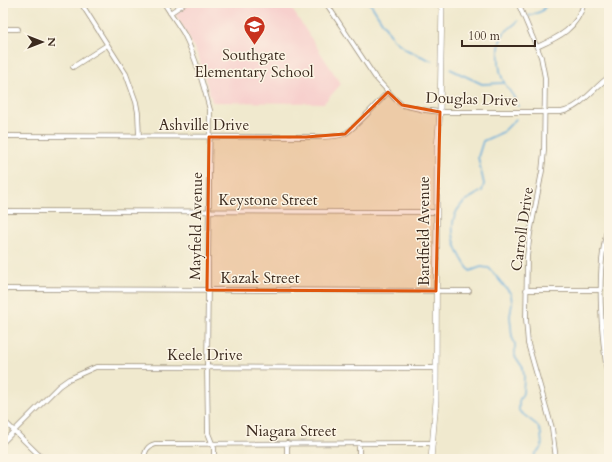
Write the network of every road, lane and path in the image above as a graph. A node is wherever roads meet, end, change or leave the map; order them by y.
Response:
1 (81, 3) edge
2 (164, 3) edge
3 (185, 3) edge
4 (326, 3) edge
5 (424, 3) edge
6 (518, 3) edge
7 (584, 3) edge
8 (442, 4) edge
9 (170, 13) junction
10 (3, 29) edge
11 (18, 29) dead end
12 (107, 44) junction
13 (537, 47) junction
14 (73, 67) dead end
15 (609, 77) edge
16 (388, 92) junction
17 (440, 112) junction
18 (545, 112) junction
19 (3, 136) edge
20 (139, 137) junction
21 (209, 137) junction
22 (3, 211) edge
23 (208, 212) junction
24 (436, 212) junction
25 (609, 223) edge
26 (3, 289) edge
27 (207, 290) junction
28 (469, 290) dead end
29 (526, 290) junction
30 (601, 290) junction
31 (436, 291) junction
32 (207, 368) junction
33 (435, 368) junction
34 (609, 384) edge
35 (3, 420) edge
36 (14, 431) junction
37 (3, 442) edge
38 (213, 443) junction
39 (288, 443) junction
40 (359, 443) junction
41 (432, 443) junction
42 (43, 459) edge
43 (144, 459) edge
44 (214, 459) edge
45 (287, 459) edge
46 (359, 459) edge
47 (431, 459) edge
48 (556, 459) edge

1 - 12 street
2 - 9 street, Mayfield Avenue
3 - 9 street
4 - 16 street, Douglas Drive
5 - 8 street
6 - 13 street, Carroll Drive
7 - 13 street
8 - 17 street, Bardfield Avenue
9 - 21 street, Mayfield Avenue
10 - 11 street
12 - 14 street
12 - 20 street
13 - 18 street, Carroll Drive
15 - 18 street, Douglas Drive
16 - 17 street, Douglas Drive
16 - 21 street, Ashville Drive
17 - 18 street, Douglas Drive
17 - 24 street, Bardfield Avenue
18 - 29 street, Carroll Drive
19 - 20 street, Ashville Drive
20 - 21 street, Ashville Drive
21 - 23 street, Mayfield Avenue
22 - 23 street, Keystone Street
23 - 24 street, Keystone Street
23 - 27 street, Mayfield Avenue
24 - 31 street, Bardfield Avenue
25 - 30 street
26 - 27 street, Kazak Street
27 - 31 street, Kazak Street
27 - 32 street, Mayfield Avenue
28 - 31 street, Kazak Street
29 - 30 street
29 - 48 street, Carroll Drive
30 - 34 street
31 - 33 street, Bardfield Avenue
32 - 33 street, Keele Drive
32 - 36 street, Keele Drive
32 - 38 street, Mayfield Avenue
33 - 41 street, Bardfield Avenue
35 - 36 street
36 - 37 street, Keele Drive
36 - 42 street
38 - 39 street, Niagara Street
38 - 43 street, Niagara Street
38 - 44 street, Mayfield Avenue
39 - 40 street, Niagara Street
39 - 45 street
40 - 41 street, Niagara Street
40 - 46 street
41 - 47 street, Bardfield Avenue

